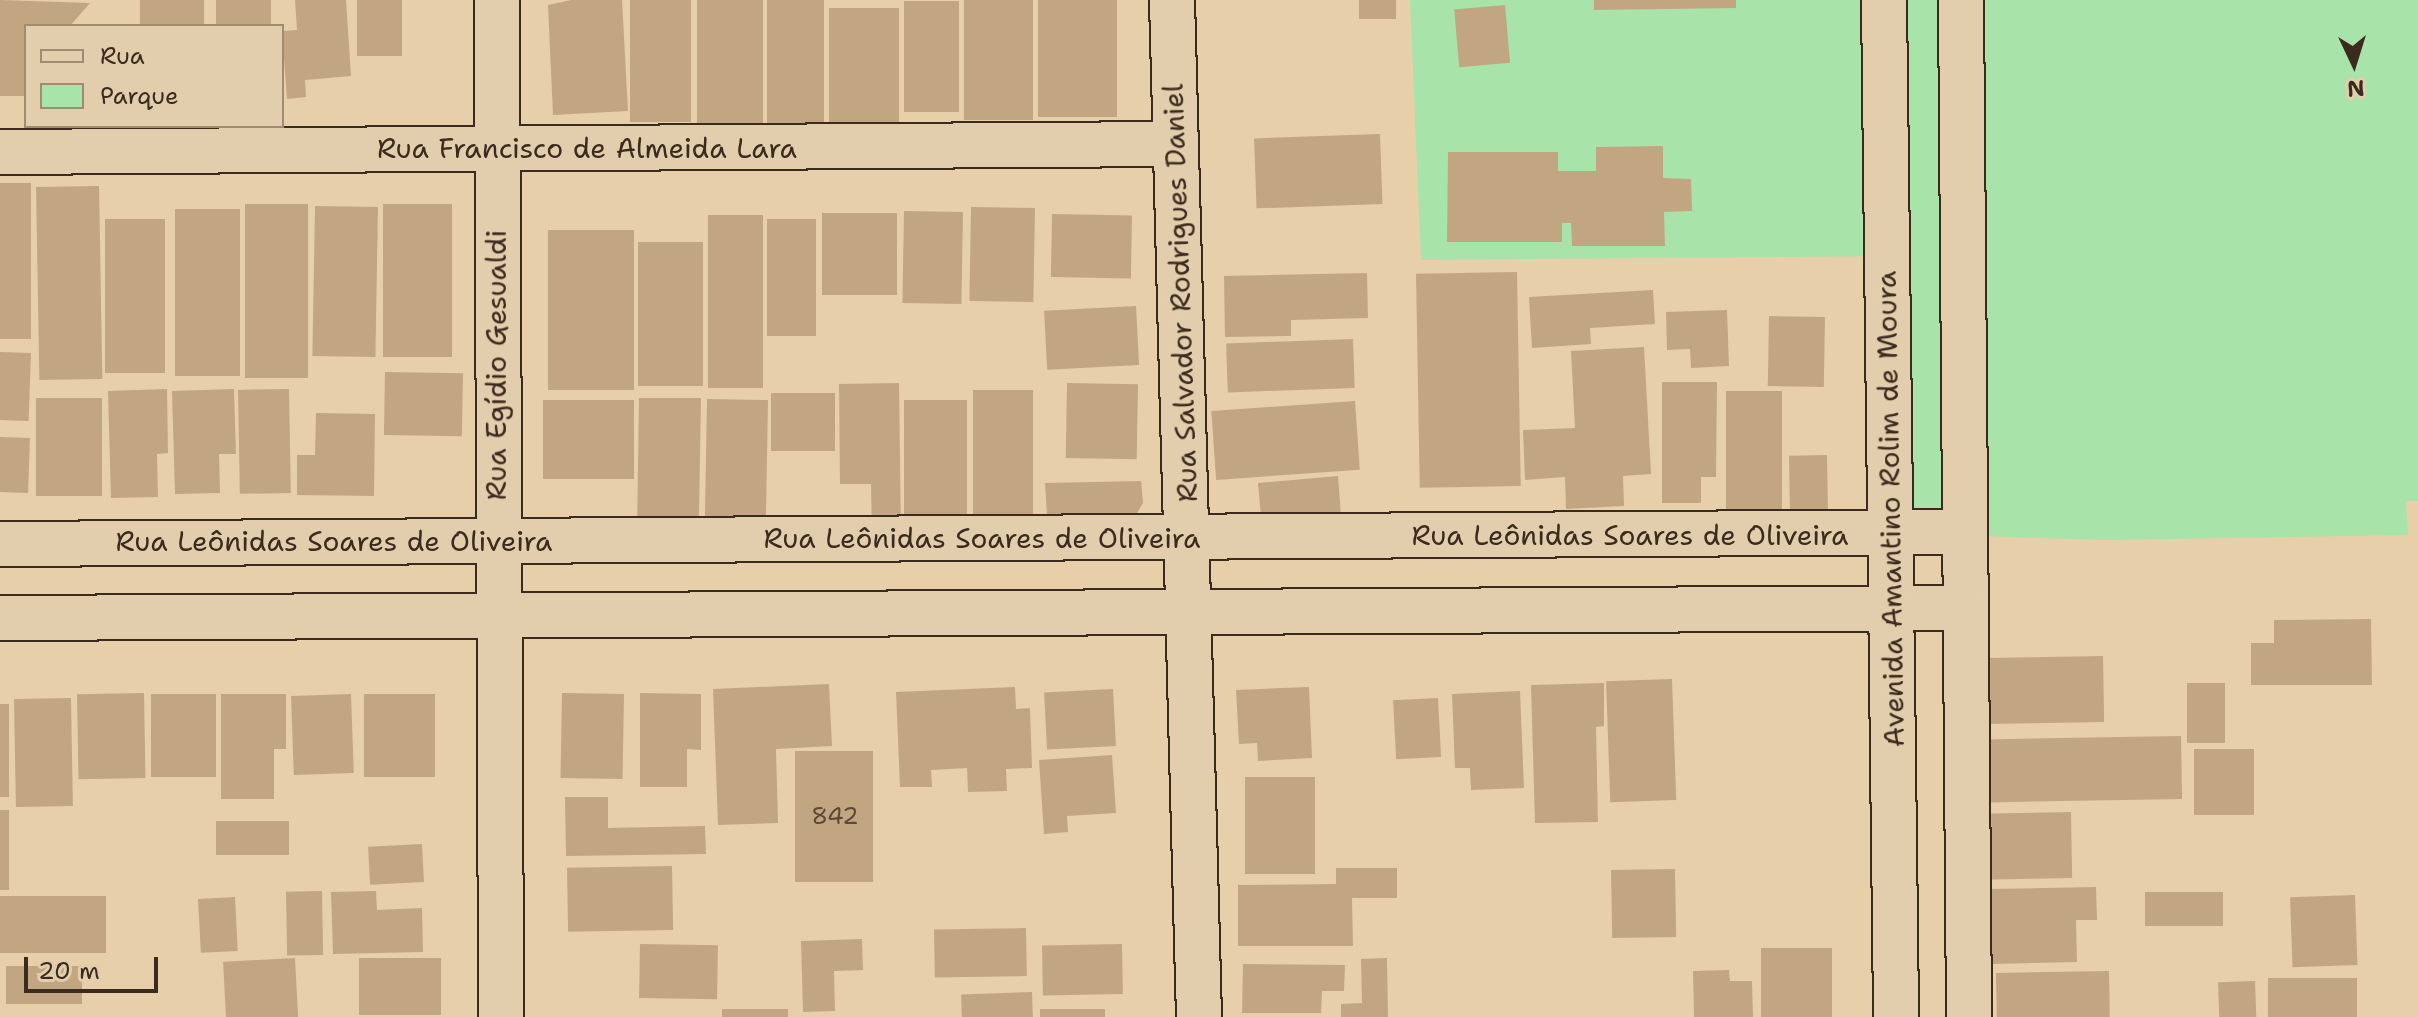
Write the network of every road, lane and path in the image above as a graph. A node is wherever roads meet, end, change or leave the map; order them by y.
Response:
1 (497, 0) edge
2 (1172, 0) edge
3 (1884, 0) edge
4 (1961, 0) edge
5 (1174, 144) junction
6 (497, 149) junction
7 (0, 152) edge
8 (1964, 532) junction
9 (1890, 533) junction
10 (1187, 537) junction
11 (495, 539) junction
12 (0, 544) edge
13 (1964, 608) junction
14 (1890, 611) junction
15 (495, 617) junction
16 (1190, 617) junction
17 (0, 618) edge
18 (501, 1017) edge
19 (1199, 1017) edge
20 (1896, 1017) edge
21 (1969, 1017) edge

1 - 6 street, Rua Egídio Gesualdi
2 - 5 street, Rua Salvador Rodrigues Daniel
3 - 9 street, Avenida Amantino Rolim de Moura
4 - 8 street
5 - 6 street, Rua Francisco de Almeida Lara
5 - 10 street, Rua Salvador Rodrigues Daniel
6 - 7 street, Rua Francisco de Almeida Lara
6 - 11 street, Rua Egídio Gesualdi
8 - 9 street, Rua Leônidas Soares de Oliveira
8 - 13 street
9 - 10 street, Rua Leônidas Soares de Oliveira
9 - 14 street, Avenida Amantino Rolim de Moura
10 - 11 street, Rua Leônidas Soares de Oliveira
10 - 16 street, Rua Salvador Rodrigues Daniel
11 - 12 street, Rua Leônidas Soares de Oliveira
11 - 15 street, Rua Egídio Gesualdi
13 - 14 street
13 - 21 street
14 - 16 street
14 - 20 street, Avenida Amantino Rolim de Moura
15 - 16 street
15 - 17 street
15 - 18 street, Rua Egídio Gesualdi
16 - 19 street, Rua Salvador Rodrigues Daniel

